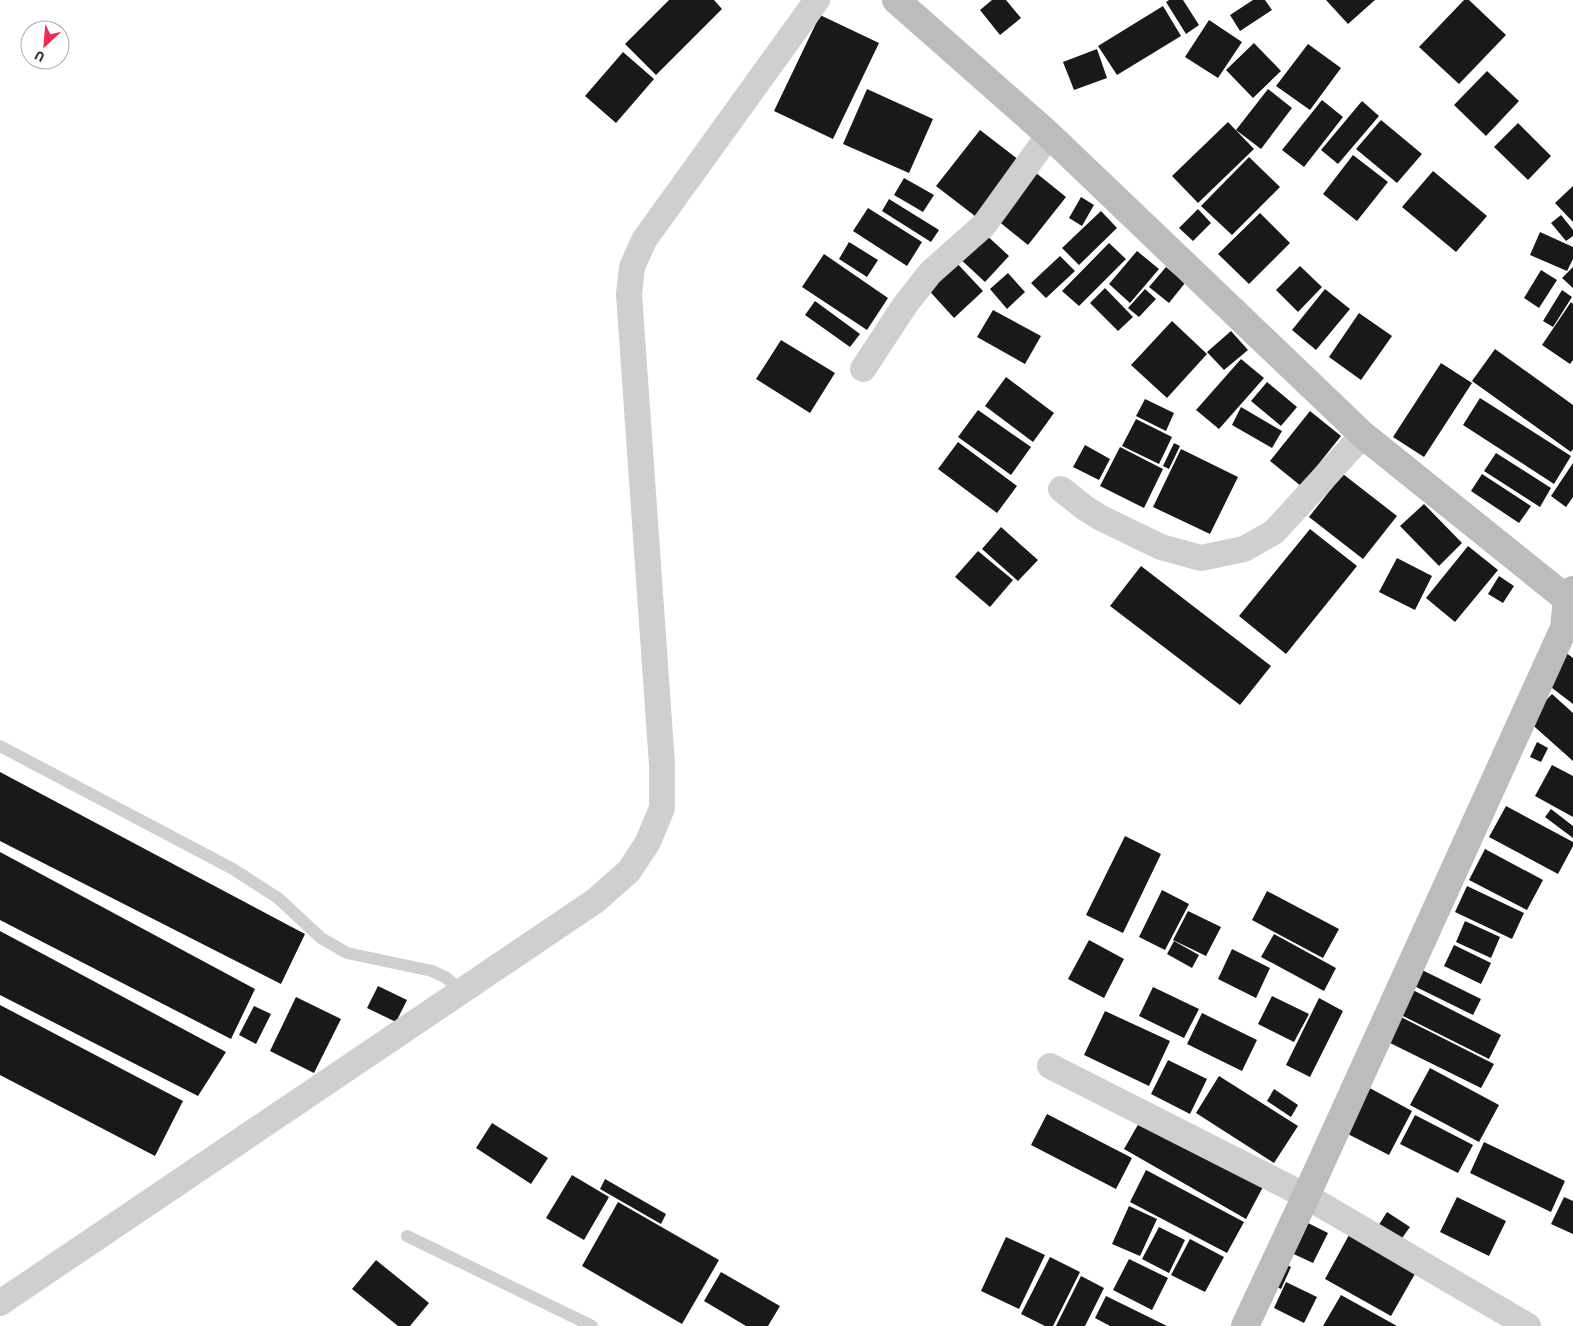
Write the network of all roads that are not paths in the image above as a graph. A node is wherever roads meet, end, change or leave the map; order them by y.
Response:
1 (818, 0) edge
2 (896, 0) edge
3 (1049, 135) junction
4 (863, 369) dead end
5 (1363, 435) junction
6 (1060, 489) dead end
7 (1570, 594) edge
8 (1568, 632) edge
9 (0, 746) edge
10 (462, 991) junction
11 (1050, 1066) dead end
12 (1306, 1196) junction
13 (407, 1236) dead end
14 (0, 1303) edge
15 (592, 1326) edge
16 (1245, 1326) edge
17 (1528, 1326) edge

1 - 10 street
2 - 3 street
3 - 4 street
3 - 5 street
5 - 6 street
5 - 7 street
7 - 8 street
8 - 12 street
9 - 10 lane
10 - 14 street
11 - 12 street
12 - 16 street
12 - 17 street
13 - 15 lane

